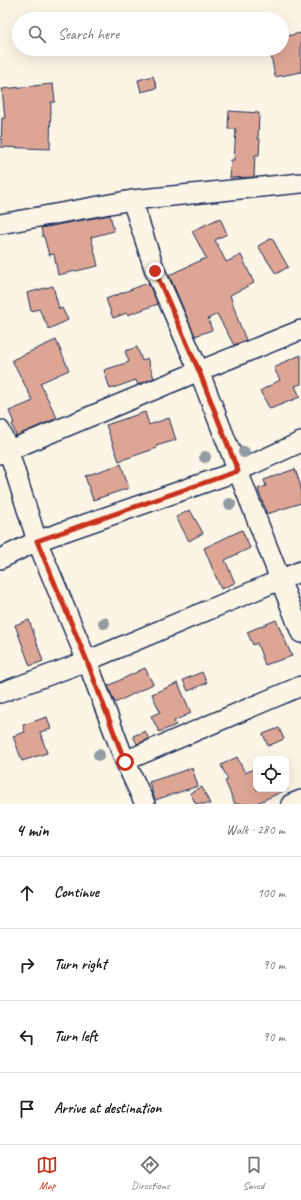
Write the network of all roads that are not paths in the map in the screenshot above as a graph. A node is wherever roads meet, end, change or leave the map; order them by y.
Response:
1 (301, 183) edge
2 (132, 200) junction
3 (0, 224) edge
4 (301, 330) edge
5 (199, 371) junction
6 (0, 430) edge
7 (301, 442) edge
8 (4, 452) edge
9 (238, 471) junction
10 (37, 541) junction
11 (0, 559) edge
12 (301, 571) edge
13 (280, 580) junction
14 (301, 633) edge
15 (87, 661) junction
16 (301, 686) edge
17 (0, 693) edge
18 (125, 762) junction
19 (301, 800) edge
20 (145, 804) edge
21 (292, 804) edge

1 - 2 street
2 - 3 street
2 - 5 street
4 - 5 street
5 - 8 street
5 - 9 street
6 - 8 street
7 - 9 street
8 - 10 street
9 - 10 street
9 - 13 street
10 - 11 street
10 - 15 street
12 - 13 street
13 - 14 street
13 - 15 street
15 - 17 street
15 - 18 street
16 - 18 street
18 - 20 street
19 - 21 street

